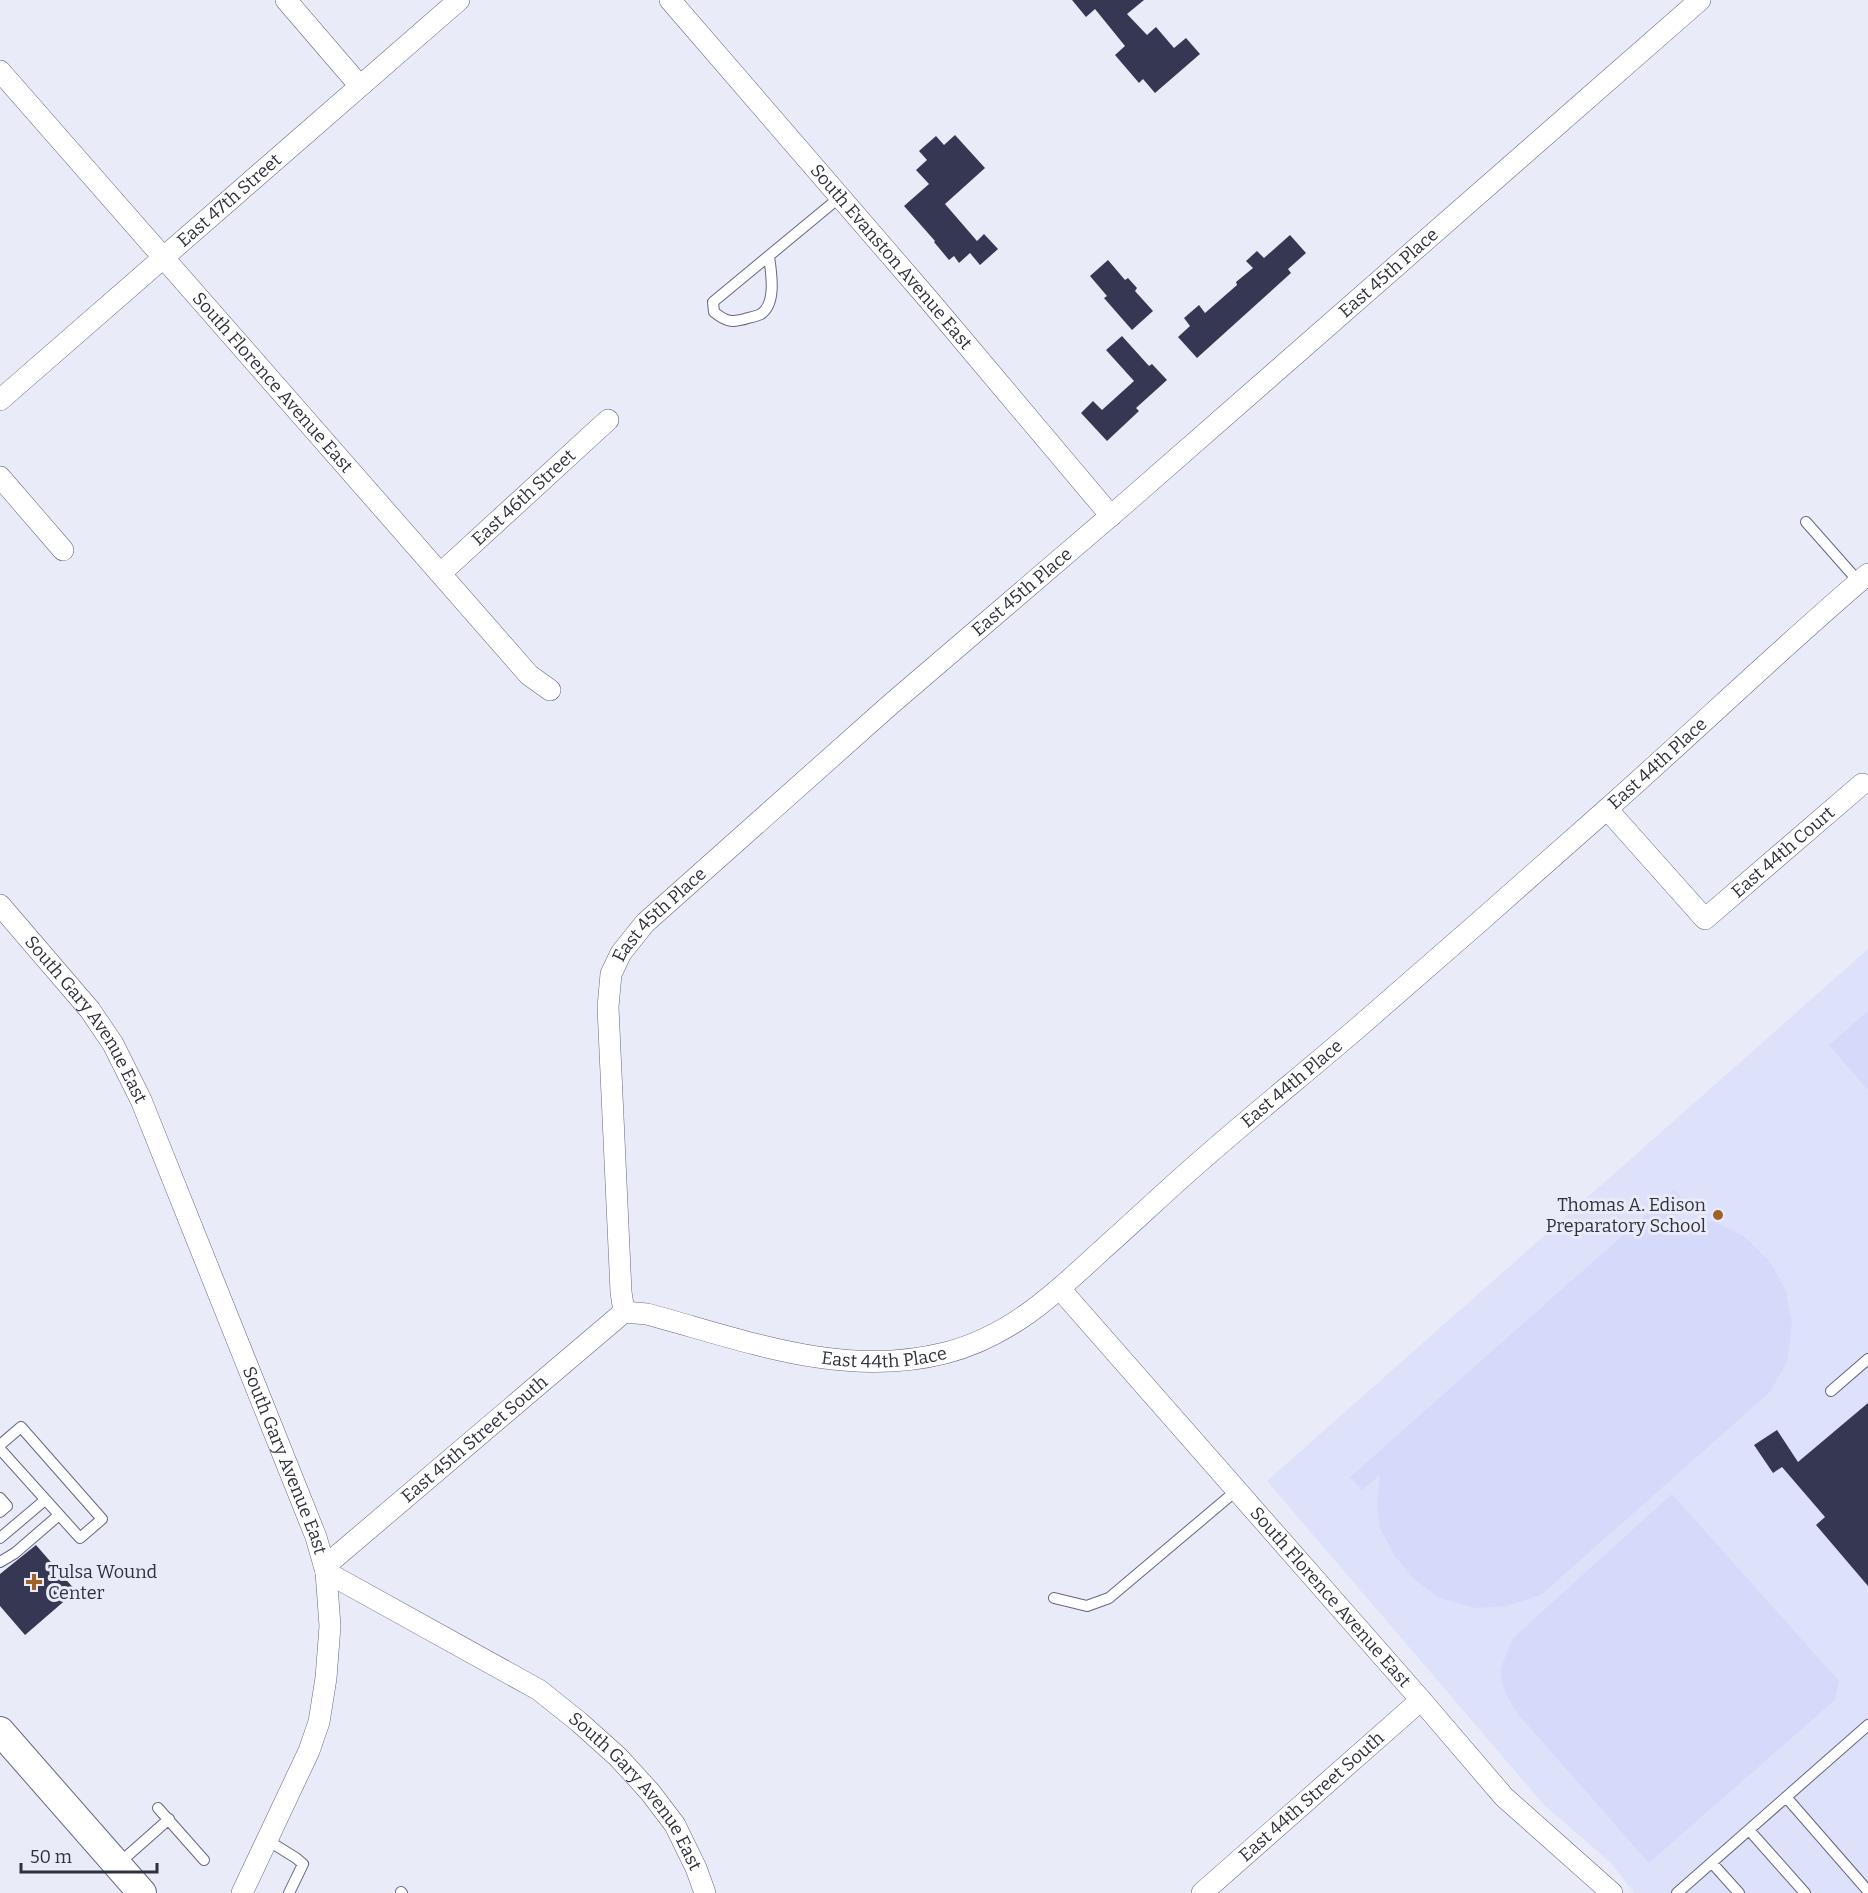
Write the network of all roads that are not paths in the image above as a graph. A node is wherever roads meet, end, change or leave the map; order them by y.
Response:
1 (286, 0) edge
2 (459, 0) edge
3 (670, 0) edge
4 (1700, 0) edge
5 (0, 71) edge
6 (359, 86) junction
7 (840, 197) junction
8 (164, 256) junction
9 (769, 256) junction
10 (0, 400) edge
11 (608, 420) dead end
12 (0, 477) edge
13 (1111, 516) junction
14 (1806, 522) dead end
15 (63, 550) dead end
16 (441, 573) junction
17 (1863, 578) edge
18 (550, 690) dead end
19 (1862, 784) dead end
20 (1607, 809) junction
21 (0, 905) edge
22 (1060, 1289) junction
23 (624, 1312) junction
24 (1868, 1359) edge
25 (1831, 1391) dead end
26 (0, 1447) edge
27 (1237, 1490) junction
28 (0, 1498) edge
29 (45, 1500) junction
30 (0, 1512) edge
31 (59, 1515) junction
32 (0, 1538) edge
33 (0, 1562) edge
34 (326, 1569) junction
35 (1054, 1599) dead end
36 (1421, 1700) junction
37 (1868, 1725) edge
38 (0, 1731) edge
39 (1786, 1797) junction
40 (158, 1808) dead end
41 (168, 1820) junction
42 (1749, 1830) junction
43 (267, 1840) junction
44 (204, 1860) dead end
45 (1712, 1863) junction
46 (117, 1865) junction
47 (1868, 1892) edge
48 (142, 1893) edge
49 (242, 1893) edge
50 (289, 1893) edge
51 (705, 1893) edge
52 (1202, 1893) edge
53 (1612, 1893) edge
54 (1677, 1893) edge
55 (1739, 1893) edge
56 (1805, 1893) edge

1 - 6 street
2 - 6 street, East 47th Street
3 - 7 street, South Evanston Avenue East
4 - 13 street, East 45th Place
5 - 8 street, South Florence Avenue East
6 - 8 street, East 47th Street
7 - 9 lane
7 - 13 street, South Evanston Avenue East
8 - 10 street, East 47th Street
8 - 16 street, South Florence Avenue East
9 - 9 lane
11 - 16 street, East 46th Street
12 - 15 street
13 - 23 street, East 45th Place
14 - 17 lane
16 - 18 street, South Florence Avenue East
17 - 20 street, East 44th Place
19 - 20 street, East 44th Court
20 - 22 street, East 44th Place
21 - 34 street, South Gary Avenue East
22 - 23 street, East 44th Place
22 - 27 street, South Florence Avenue East
23 - 34 street, East 45th Street South
24 - 25 lane
26 - 29 lane
26 - 31 lane
27 - 35 lane
27 - 36 street, South Florence Avenue East
28 - 30 lane
29 - 31 lane
29 - 32 lane
31 - 33 lane
34 - 43 street
34 - 51 street, South Gary Avenue East
36 - 52 street, East 44th Street South
36 - 53 street, South Florence Avenue East
37 - 39 lane
38 - 46 main road
39 - 42 lane
39 - 47 lane
40 - 41 lane
41 - 44 lane
41 - 46 lane
42 - 45 lane
42 - 56 lane
43 - 49 street
43 - 50 lane
45 - 54 lane
45 - 55 lane
46 - 48 main road

